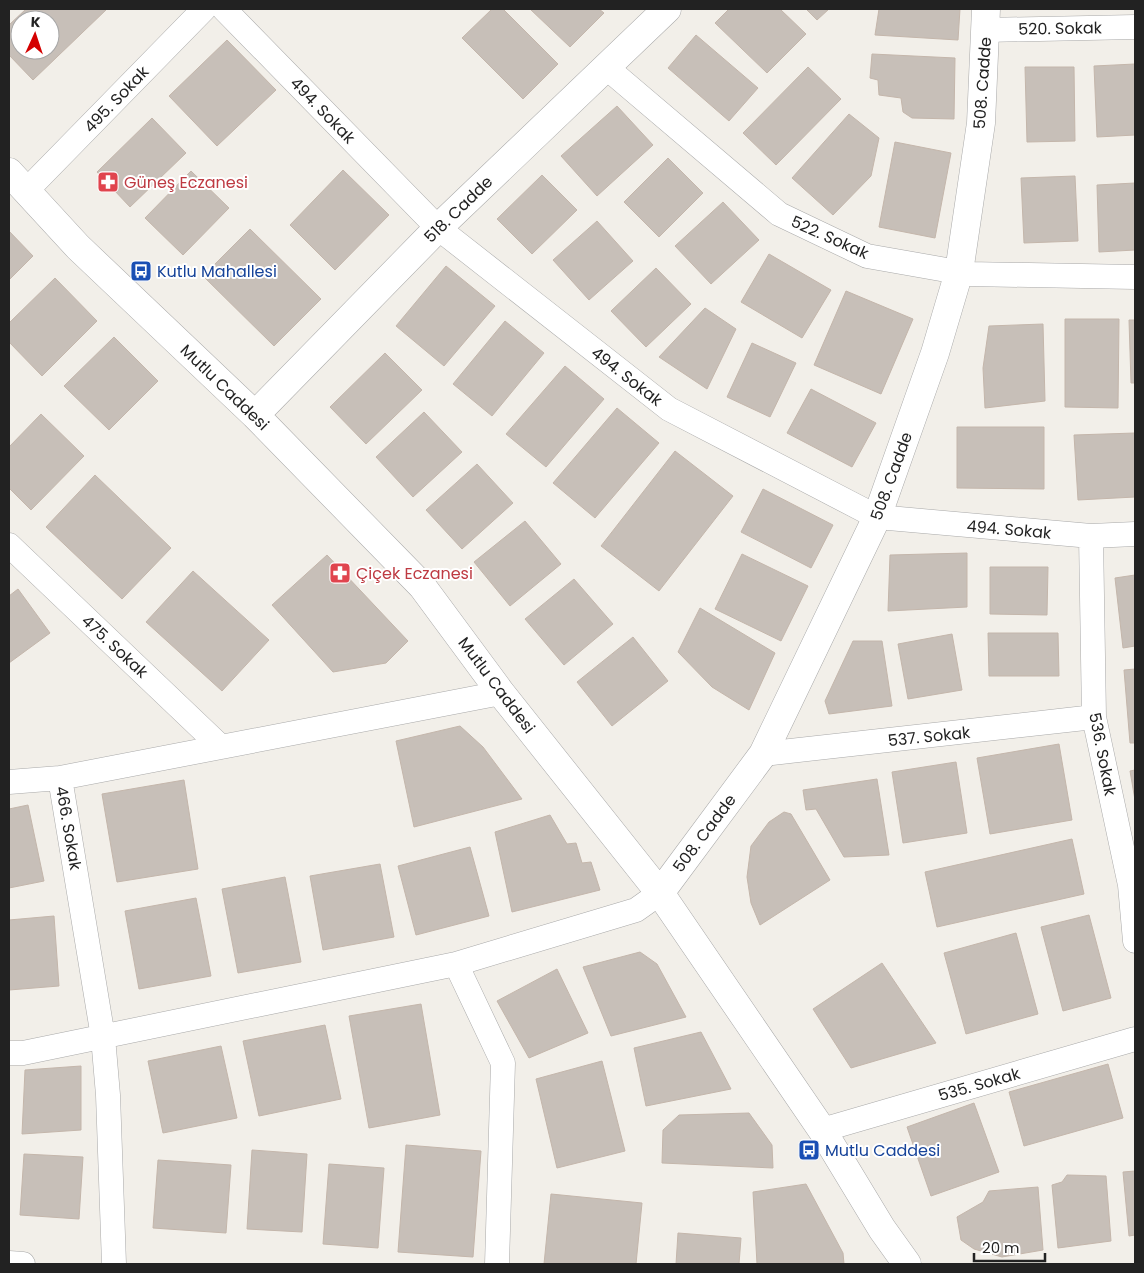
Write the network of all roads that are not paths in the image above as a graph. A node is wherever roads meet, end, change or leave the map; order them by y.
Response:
1 (204, 9) edge
2 (224, 9) edge
3 (667, 9) edge
4 (986, 19) edge
5 (1135, 27) edge
6 (607, 68) junction
7 (18, 181) edge
8 (438, 228) junction
9 (959, 272) junction
10 (1135, 277) edge
11 (256, 416) junction
12 (877, 517) junction
13 (1135, 534) edge
14 (1091, 536) junction
15 (9, 545) edge
16 (501, 693) junction
17 (1094, 717) junction
18 (221, 747) junction
19 (763, 754) junction
20 (60, 778) junction
21 (9, 782) edge
22 (660, 893) junction
23 (1135, 941) edge
24 (456, 964) junction
25 (104, 1037) junction
26 (1135, 1039) edge
27 (9, 1053) edge
28 (822, 1130) junction
29 (9, 1263) edge
30 (23, 1264) edge
31 (114, 1264) edge
32 (497, 1264) edge
33 (907, 1264) edge

1 - 7 street, 495. Sokak
2 - 8 street, 494. Sokak
3 - 6 street, 518. Cadde
4 - 5 street, 520. Sokak
4 - 9 street, 508. Cadde
6 - 8 street, 518. Cadde
6 - 9 street, 522. Sokak
7 - 11 street, Mutlu Caddesi
8 - 11 street, 518. Cadde
8 - 12 street, 494. Sokak
9 - 10 street, 522. Sokak
9 - 12 street, 508. Cadde
11 - 16 street, Mutlu Caddesi
12 - 14 street, 494. Sokak
12 - 19 street, 508. Cadde
13 - 14 street, 494. Sokak
14 - 17 street, 536. Sokak
15 - 18 street, 475. Sokak
16 - 18 street, 466. Sokak
16 - 22 street, Mutlu Caddesi
17 - 19 street, 537. Sokak
17 - 23 street, 536. Sokak
18 - 20 street, 466. Sokak
19 - 22 street, 508. Cadde
20 - 21 street
20 - 25 street, 466. Sokak
22 - 24 street
22 - 28 street, Mutlu Caddesi
24 - 25 street
24 - 32 street
25 - 27 street
25 - 31 street, 466. Sokak
26 - 28 street, 535. Sokak
28 - 33 street, Mutlu Caddesi
29 - 30 street

